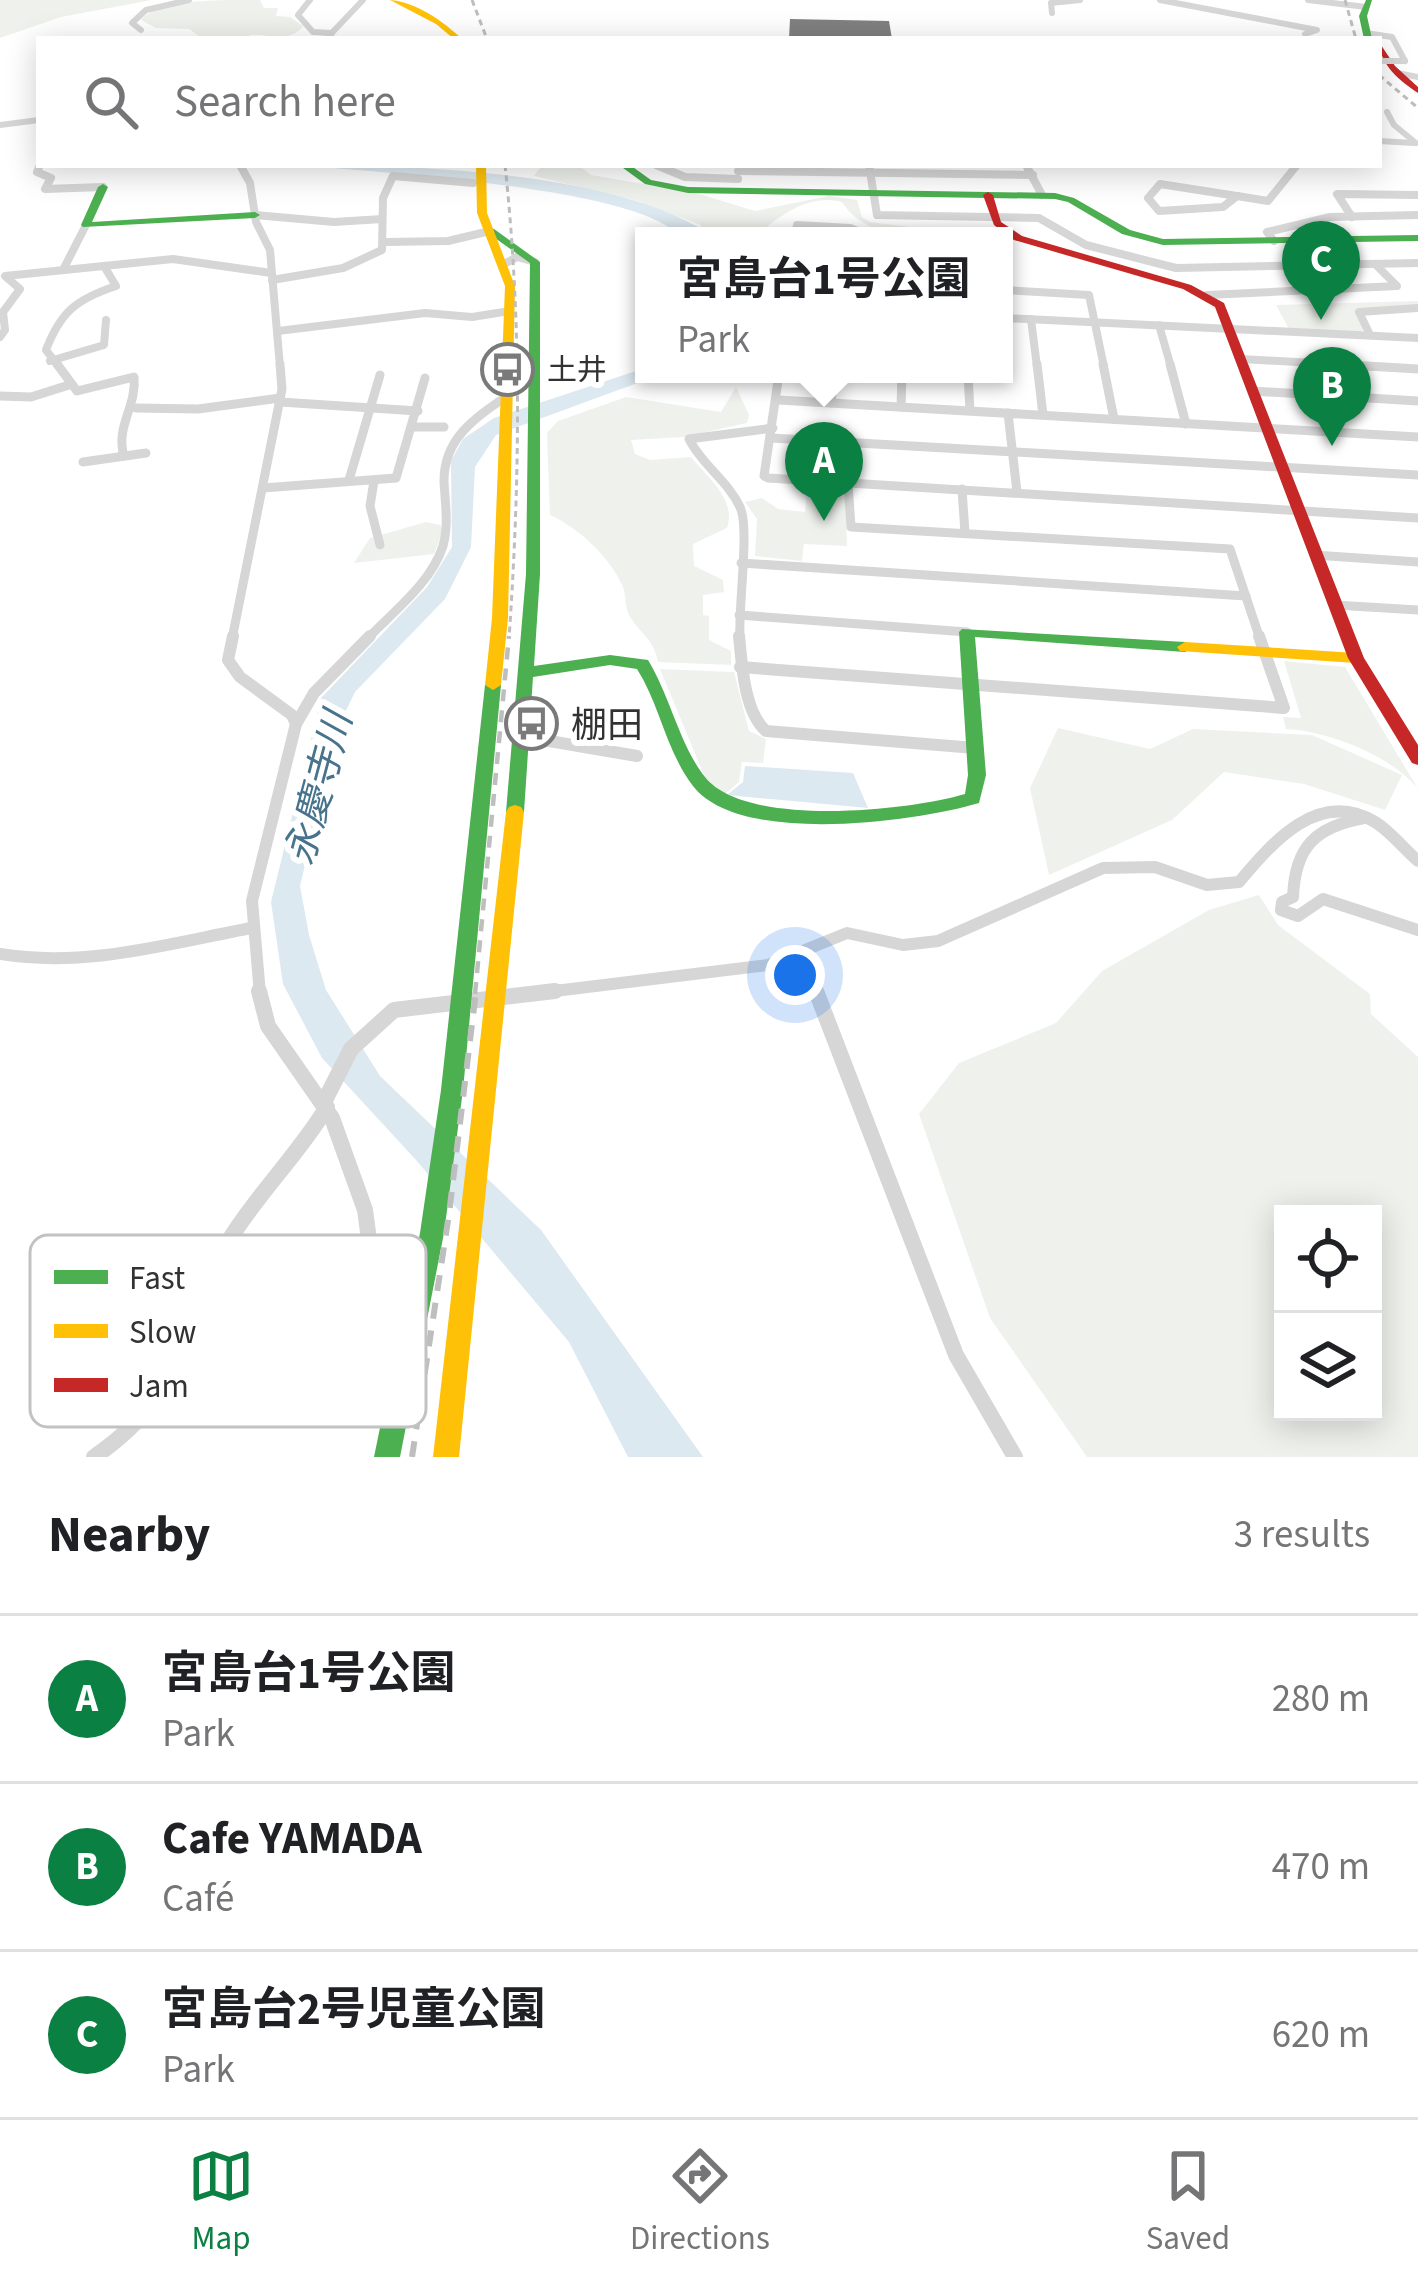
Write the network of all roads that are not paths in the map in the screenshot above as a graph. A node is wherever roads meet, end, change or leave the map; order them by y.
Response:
1 (189, 0) edge
2 (310, 0) edge
3 (363, 0) edge
4 (393, 0) edge
5 (1080, 0) edge
6 (1160, 0) edge
7 (1308, 0) edge
8 (1052, 13) dead end
9 (1374, 26) edge
10 (141, 30) dead end
11 (329, 36) edge
12 (455, 36) edge
13 (1313, 36) edge
14 (1382, 38) edge
15 (1382, 63) edge
16 (1382, 65) edge
17 (1401, 67) junction
18 (1418, 77) edge
19 (1418, 95) edge
20 (1385, 116) edge
21 (36, 120) edge
22 (0, 125) edge
23 (1382, 141) edge
24 (1417, 143) edge
25 (39, 168) edge
26 (242, 168) edge
27 (627, 168) edge
28 (662, 168) edge
29 (1028, 168) edge
30 (1296, 168) edge
31 (870, 169) edge
32 (1033, 175) junction
33 (479, 176) edge
34 (738, 176) edge
35 (103, 187) joint
36 (874, 193) junction
37 (988, 194) junction
38 (1042, 195) junction
39 (1418, 195) edge
40 (1237, 196) junction
41 (255, 215) junction
42 (1418, 215) edge
43 (995, 216) junction
44 (1352, 217) junction
45 (382, 218) junction
46 (86, 225) junction
47 (1001, 227) edge
48 (490, 231) junction
49 (1013, 235) edge
50 (1418, 238) edge
51 (1274, 241) junction
52 (386, 242) junction
53 (1119, 261) junction
54 (535, 262) junction
55 (1418, 263) edge
56 (504, 264) junction
57 (1375, 264) junction
58 (104, 266) junction
59 (64, 268) junction
60 (272, 276) junction
61 (1013, 291) edge
62 (1207, 296) junction
63 (1418, 308) edge
64 (510, 310) junction
65 (1013, 318) edge
66 (1031, 319) junction
67 (106, 320) dead end
68 (1095, 322) junction
69 (1159, 325) junction
70 (1230, 328) junction
71 (278, 331) junction
72 (1370, 335) junction
73 (0, 337) edge
74 (1418, 338) edge
75 (1241, 359) junction
76 (50, 361) junction
77 (1418, 369) edge
78 (380, 374) dead end
79 (425, 377) dead end
80 (779, 383) edge
81 (833, 383) edge
82 (902, 383) edge
83 (968, 383) edge
84 (69, 385) junction
85 (1253, 392) junction
86 (0, 396) edge
87 (507, 396) junction
88 (280, 400) junction
89 (778, 400) junction
90 (1418, 401) edge
91 (831, 403) junction
92 (136, 407) dead end
93 (901, 407) junction
94 (371, 410) junction
95 (418, 411) junction
96 (970, 411) junction
97 (1008, 413) junction
98 (1043, 416) junction
99 (1114, 419) junction
100 (1186, 424) junction
101 (414, 427) junction
102 (444, 427) dead end
103 (1266, 428) junction
104 (772, 433) junction
105 (1418, 437) edge
106 (1013, 452) junction
107 (146, 453) dead end
108 (124, 456) junction
109 (83, 462) dead end
110 (1280, 466) junction
111 (1418, 475) edge
112 (349, 480) junction
113 (374, 481) junction
114 (848, 483) junction
115 (263, 488) junction
116 (962, 489) junction
117 (1017, 492) junction
118 (1297, 510) junction
119 (1418, 518) edge
120 (965, 533) junction
121 (380, 545) dead end
122 (1315, 555) junction
123 (1418, 562) edge
124 (741, 563) junction
125 (1246, 596) junction
126 (1335, 605) junction
127 (1418, 610) edge
128 (739, 615) junction
129 (967, 632) junction
130 (1265, 651) junction
131 (1356, 658) junction
132 (740, 667) junction
133 (525, 673) junction
134 (970, 686) junction
135 (296, 724) junction
136 (520, 736) junction
137 (975, 748) junction
138 (637, 756) dead end
139 (1418, 759) edge
140 (1367, 818) junction
141 (1418, 861) edge
142 (251, 928) junction
143 (1418, 930) edge
144 (0, 954) edge
145 (802, 955) junction
146 (495, 1000) junction
147 (461, 1004) junction
148 (325, 1104) junction
149 (233, 1235) edge
150 (368, 1235) edge
151 (426, 1262) edge
152 (136, 1427) edge
153 (393, 1427) edge
154 (94, 1457) edge
155 (388, 1457) edge
156 (446, 1457) edge
157 (1015, 1457) edge

1 - 10 street
2 - 11 street
3 - 11 street
4 - 12 main road
5 - 8 street
6 - 13 street
7 - 9 street
14 - 17 main road
15 - 17 street, bridge
16 - 19 main road
17 - 18 street
17 - 19 main road
20 - 24 street
21 - 22 street
23 - 24 street
25 - 35 street
26 - 41 street
27 - 34 main road
28 - 34 street
29 - 32 street
30 - 40 street
31 - 32 street
31 - 34 street
31 - 36 street
32 - 38 street
33 - 45 street
33 - 48 main road
34 - 36 main road
35 - 46 main road
36 - 37 main road
36 - 43 street
37 - 38 main road
37 - 43 main road
38 - 51 main road
39 - 44 street
40 - 40 street
41 - 45 street
41 - 46 main road
41 - 60 street
42 - 44 street
43 - 47 main road
43 - 53 street
44 - 51 street
45 - 52 street
46 - 59 street
48 - 52 street
48 - 54 main road
48 - 56 main road
49 - 53 main road
50 - 51 main road
52 - 60 street
53 - 57 street
53 - 62 main road
54 - 56 street
54 - 133 main road
55 - 57 street
56 - 64 main road
57 - 62 street
58 - 59 street
58 - 60 street
58 - 76 street
59 - 73 street
60 - 71 street
61 - 68 street
62 - 70 main road
63 - 72 street
64 - 71 street
64 - 87 main road
65 - 66 street
66 - 68 street
66 - 98 street
67 - 76 street
68 - 69 street
68 - 99 street
69 - 70 street
69 - 100 street
70 - 72 street
70 - 75 main road
71 - 88 street
72 - 74 street
75 - 77 street
75 - 85 main road
76 - 84 street
78 - 94 street
79 - 95 street
80 - 89 street
81 - 91 street
82 - 93 street
83 - 96 street
84 - 86 street
84 - 108 street
85 - 90 street
85 - 103 main road
87 - 135 street
87 - 147 main road
88 - 92 street
88 - 94 street
88 - 115 street
89 - 91 street
89 - 104 street
91 - 93 street
93 - 96 street
94 - 95 street
94 - 112 street
95 - 101 street
96 - 97 street
97 - 98 street
97 - 106 street
98 - 99 street
99 - 100 street
100 - 103 street
101 - 102 street
101 - 113 street
103 - 105 street
103 - 110 main road
104 - 106 street
104 - 114 street
104 - 124 street
106 - 110 street
106 - 117 street
107 - 108 street
108 - 109 street
110 - 111 street
110 - 118 main road
112 - 113 street
112 - 115 street
113 - 121 street
114 - 116 street
114 - 120 street
115 - 135 street
116 - 117 street
116 - 120 street
117 - 118 street
118 - 119 street
118 - 122 main road
120 - 125 street
122 - 123 street
122 - 126 main road
124 - 125 street
124 - 128 street
125 - 130 street
126 - 127 street
126 - 131 main road
128 - 129 street
128 - 132 street
129 - 130 main road
129 - 134 main road
130 - 131 main road
130 - 134 street
131 - 139 main road
132 - 134 street
132 - 137 street
133 - 136 main road
133 - 137 main road
134 - 137 main road
135 - 142 street
136 - 138 street
136 - 146 main road
140 - 141 street
140 - 143 street
140 - 145 street
142 - 144 street
142 - 148 street
145 - 146 street
145 - 157 street
146 - 147 street
146 - 156 main road
147 - 148 street
147 - 151 main road
148 - 149 street
148 - 150 street
152 - 154 street
153 - 155 main road

